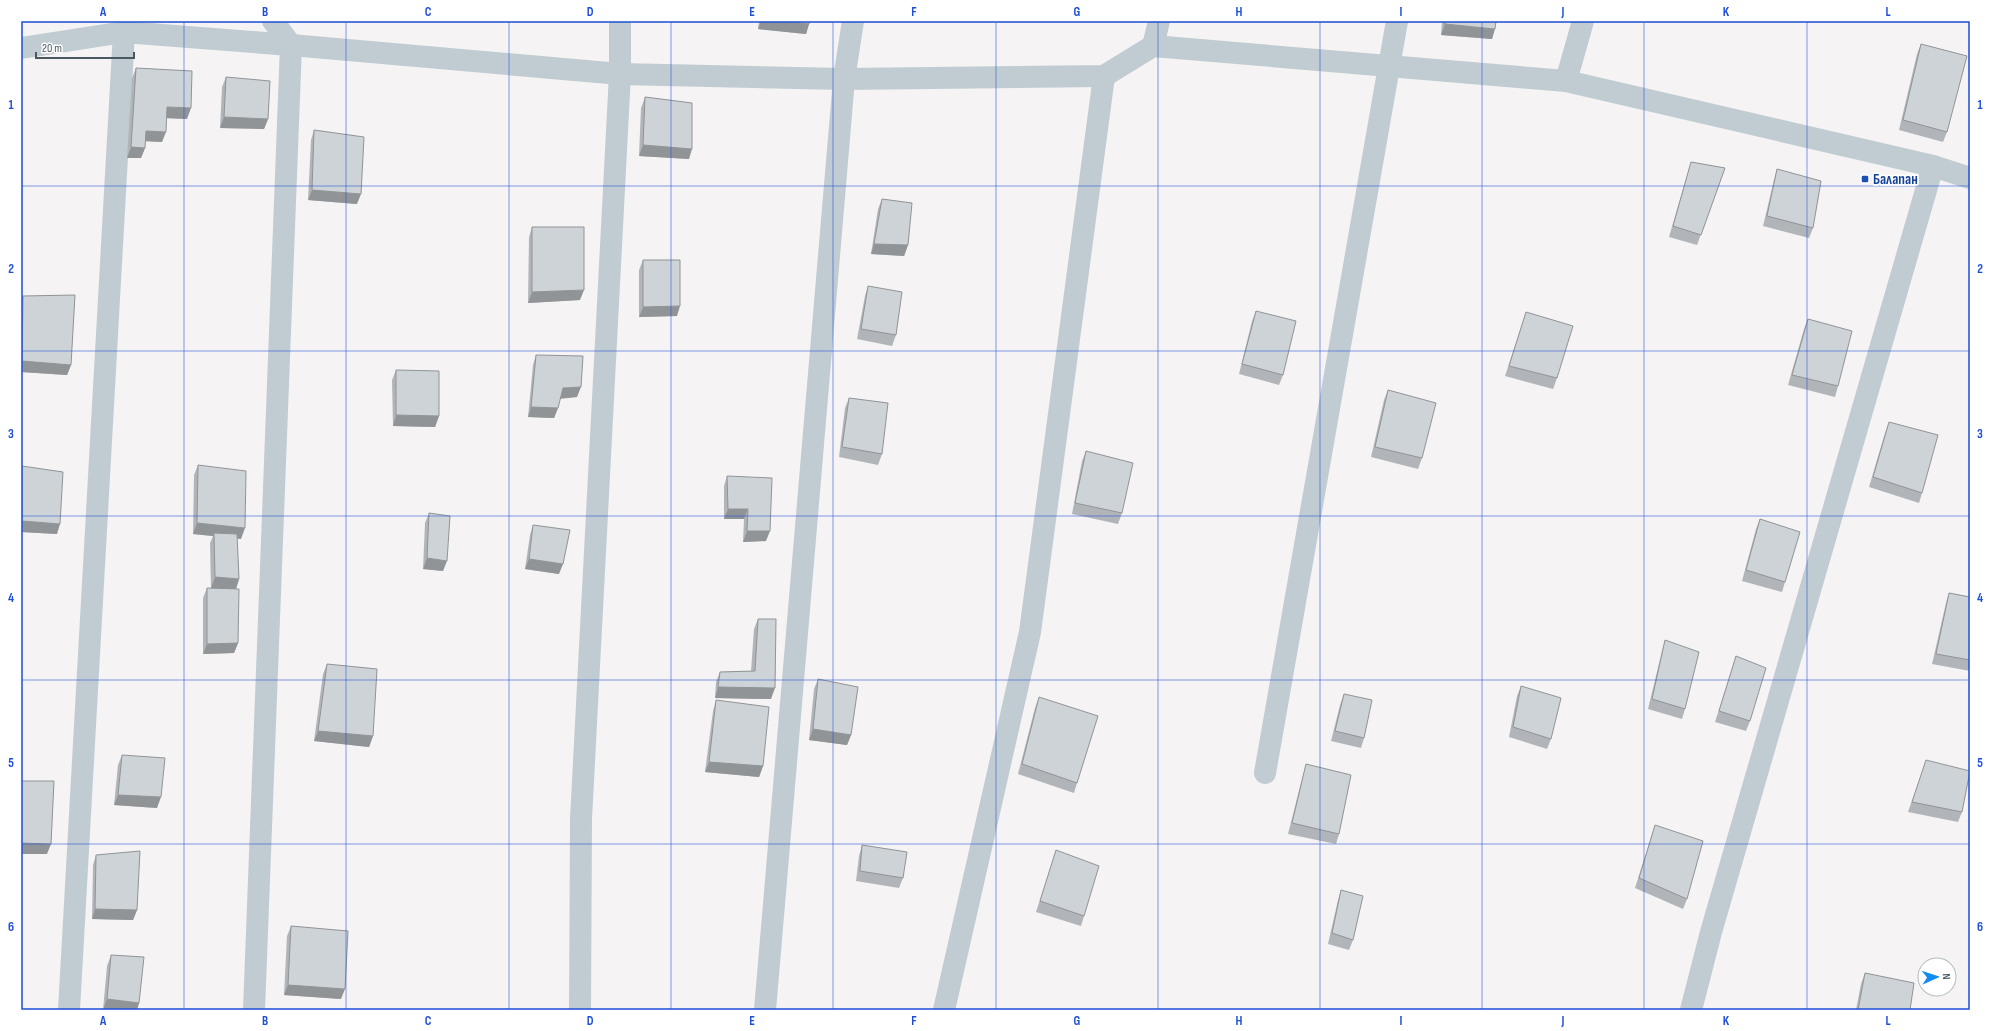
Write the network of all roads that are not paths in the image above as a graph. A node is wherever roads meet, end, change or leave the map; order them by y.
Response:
1 (272, 21) edge
2 (620, 21) edge
3 (853, 21) edge
4 (1159, 21) edge
5 (1397, 21) edge
6 (1583, 21) edge
7 (124, 32) junction
8 (291, 45) junction
9 (1153, 46) junction
10 (21, 48) edge
11 (1388, 67) junction
12 (620, 74) junction
13 (1104, 76) junction
14 (844, 79) junction
15 (1566, 81) junction
16 (1932, 166) junction
17 (1969, 173) edge
18 (1265, 773) dead end
19 (69, 1010) edge
20 (254, 1010) edge
21 (580, 1010) edge
22 (765, 1010) edge
23 (944, 1010) edge
24 (1691, 1010) edge

1 - 8 street
2 - 12 street
3 - 14 street
4 - 9 street
5 - 11 street
6 - 15 street
7 - 8 street
7 - 10 street
7 - 19 street
8 - 12 street
8 - 20 street
9 - 11 street
9 - 13 street
11 - 15 street
11 - 18 street
12 - 14 street
12 - 21 street
13 - 14 street
13 - 23 street
14 - 22 street
15 - 16 street
16 - 17 street
16 - 24 street

